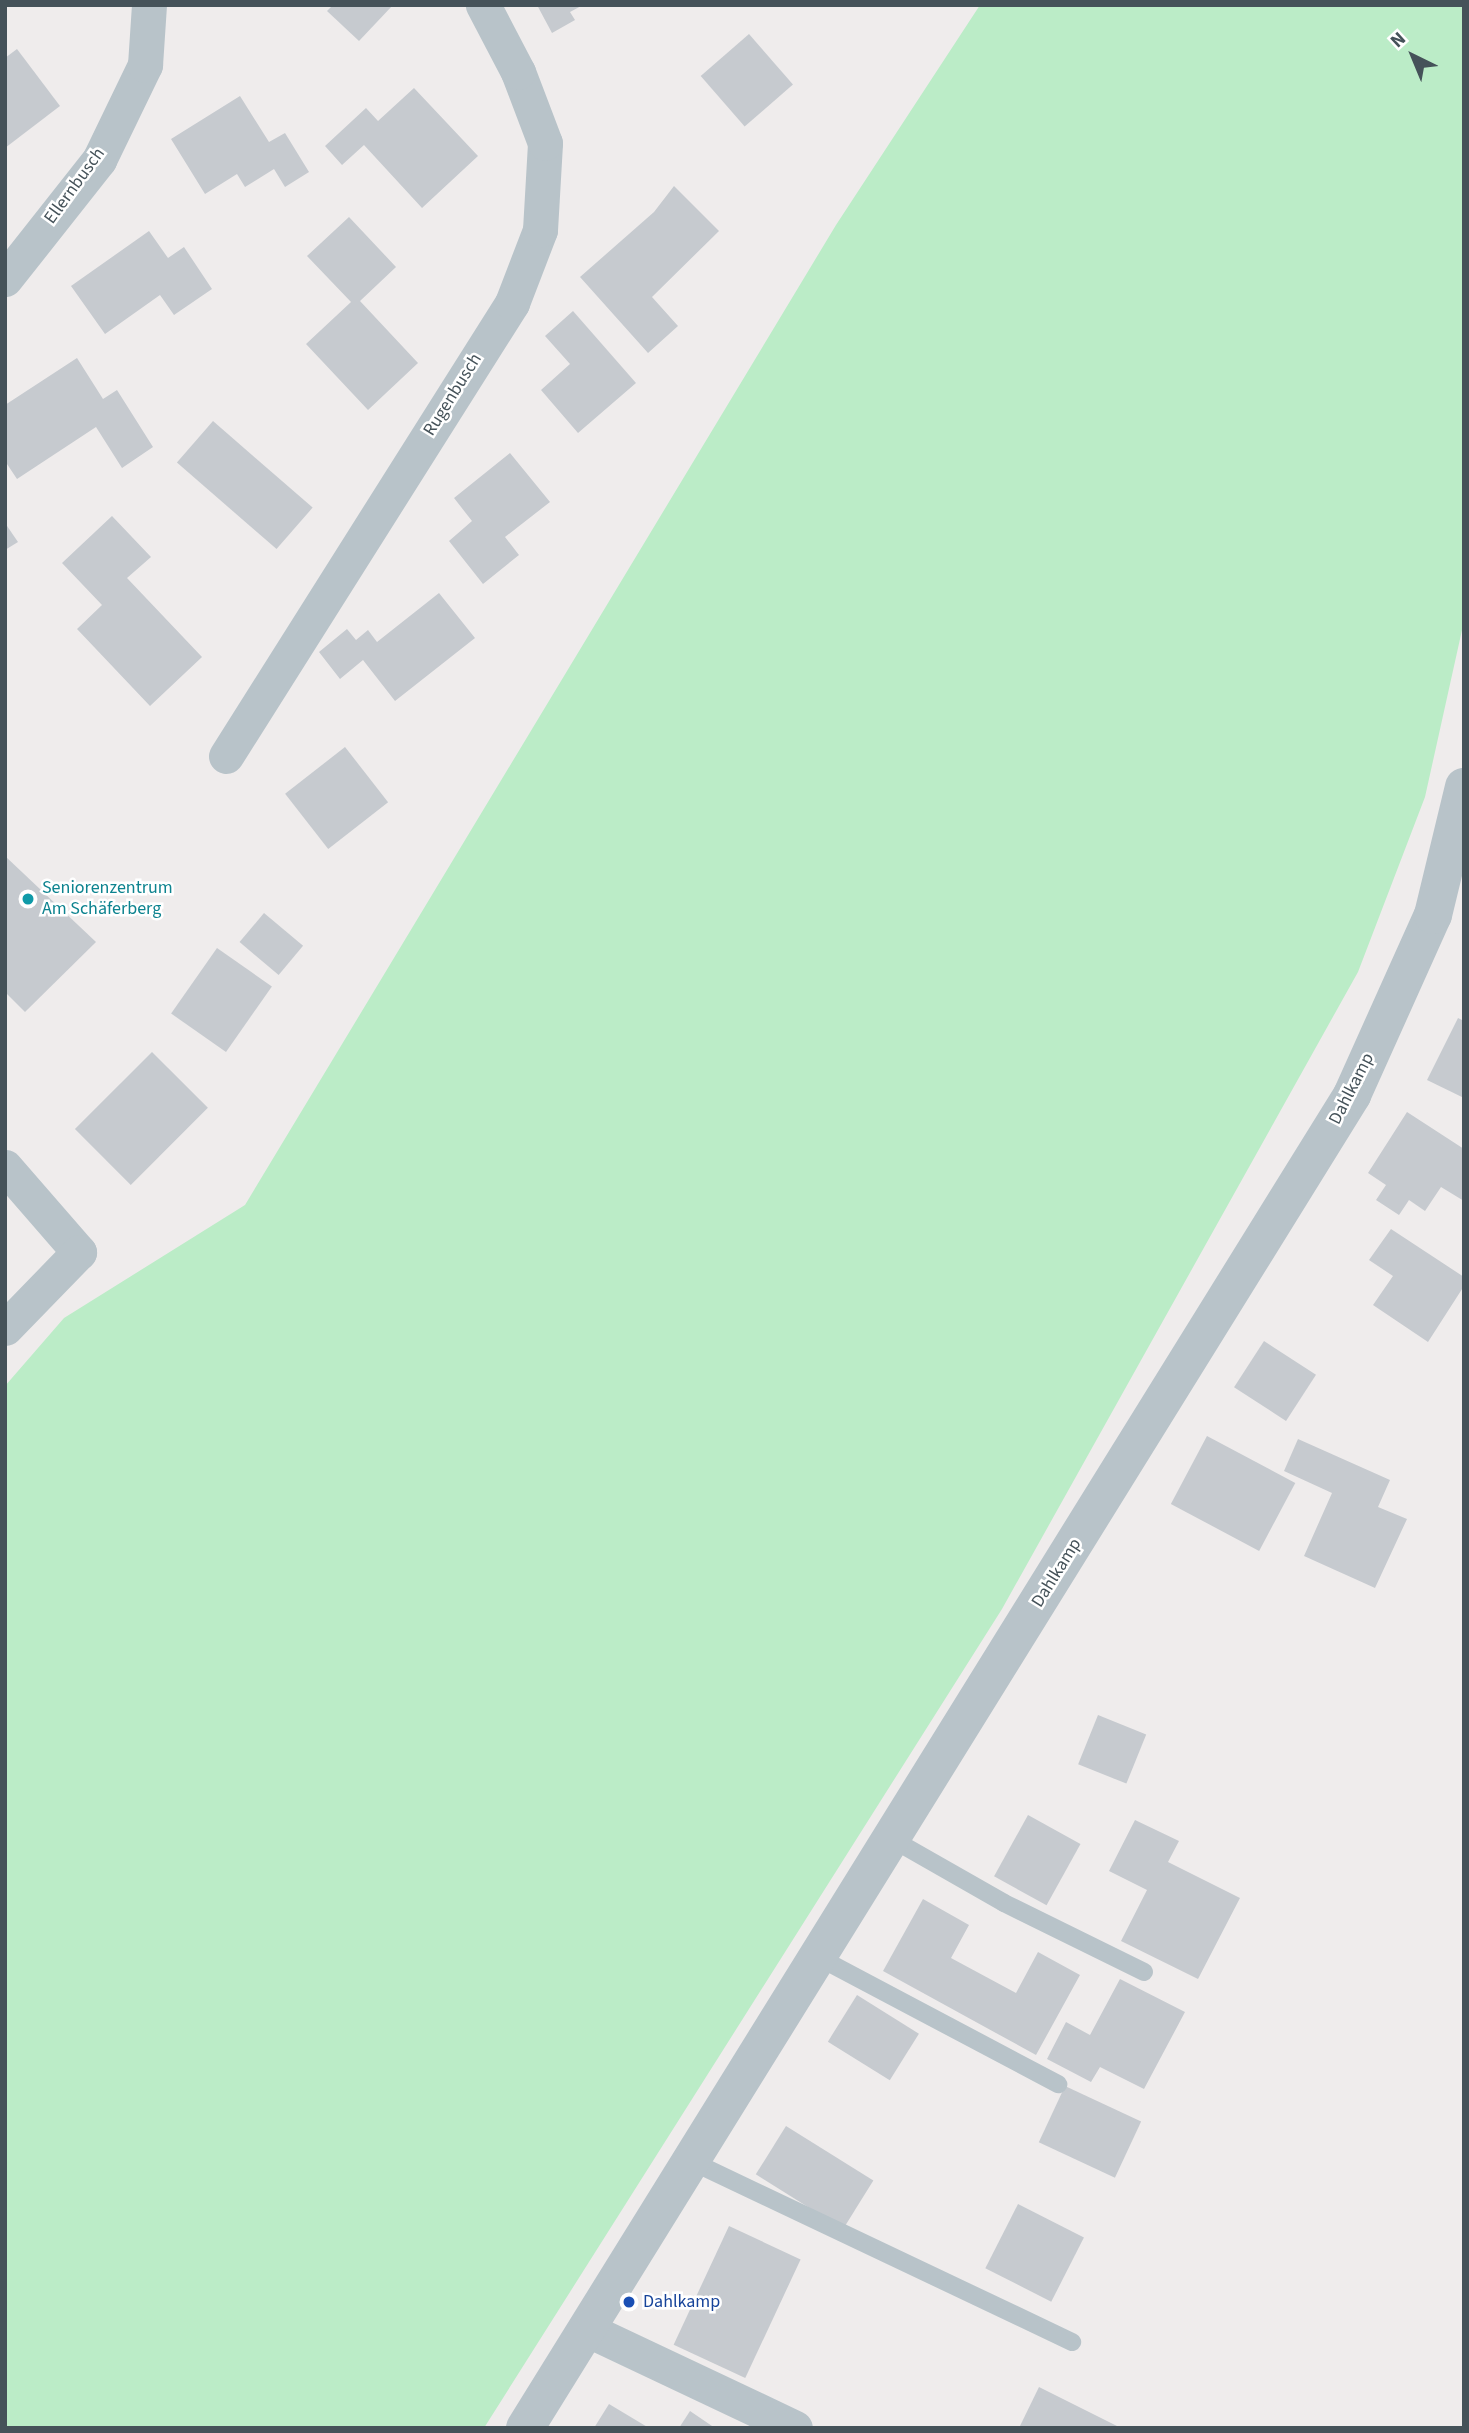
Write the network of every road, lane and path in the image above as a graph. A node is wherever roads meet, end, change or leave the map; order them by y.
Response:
1 (149, 5) edge
2 (483, 5) edge
3 (5, 279) edge
4 (226, 756) dead end
5 (1464, 787) edge
6 (5, 1167) edge
7 (5, 1328) edge
8 (892, 1839) junction
9 (818, 1957) junction
10 (1144, 1972) dead end
11 (1058, 2084) dead end
12 (691, 2161) junction
13 (586, 2329) junction
14 (1072, 2342) dead end
15 (524, 2428) edge
16 (795, 2428) edge

1 - 3 street, Ellernbusch
2 - 4 street, Rugenbusch
5 - 8 street, Dahlkamp
6 - 7 street
8 - 9 street, Dahlkamp
8 - 10 lane
9 - 11 lane
9 - 12 street, Dahlkamp
12 - 13 street, Dahlkamp
12 - 14 lane
13 - 15 street, Dahlkamp
13 - 16 street

